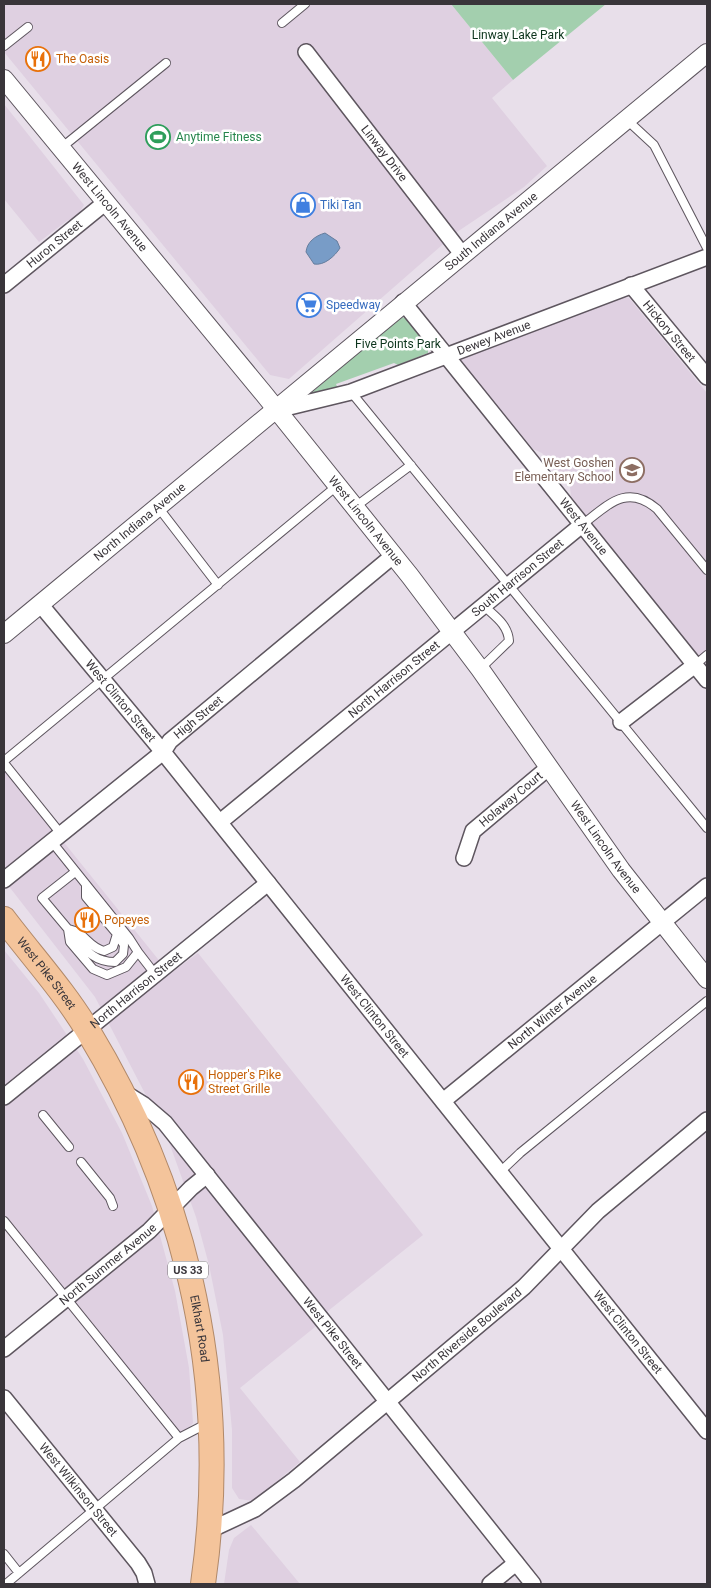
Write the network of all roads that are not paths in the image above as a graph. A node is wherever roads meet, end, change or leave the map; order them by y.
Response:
1 (306, 4) edge
2 (282, 22) dead end
3 (28, 27) dead end
4 (4, 46) edge
5 (306, 52) dead end
6 (707, 53) edge
7 (166, 63) dead end
8 (4, 79) edge
9 (626, 120) junction
10 (61, 148) junction
11 (106, 202) junction
12 (707, 248) edge
13 (462, 254) junction
14 (707, 257) edge
15 (4, 285) edge
16 (631, 285) junction
17 (403, 302) junction
18 (445, 354) junction
19 (707, 377) edge
20 (351, 392) junction
21 (277, 410) junction
22 (411, 465) junction
23 (338, 485) junction
24 (158, 507) junction
25 (355, 507) junction
26 (583, 524) junction
27 (394, 555) junction
28 (707, 570) edge
29 (508, 584) junction
30 (218, 585) junction
31 (40, 604) junction
32 (482, 605) junction
33 (452, 631) junction
34 (4, 634) edge
35 (707, 655) edge
36 (695, 665) junction
37 (480, 669) junction
38 (103, 680) junction
39 (707, 680) edge
40 (622, 722) junction
41 (162, 752) junction
42 (4, 762) edge
43 (548, 768) junction
44 (220, 822) junction
45 (707, 828) edge
46 (56, 838) junction
47 (464, 858) dead end
48 (75, 872) junction
49 (4, 880) edge
50 (268, 883) junction
51 (86, 885) junction
52 (707, 886) edge
53 (4, 919) edge
54 (662, 923) junction
55 (68, 929) junction
56 (117, 934) junction
57 (138, 952) junction
58 (155, 974) junction
59 (707, 978) edge
60 (707, 1001) edge
61 (87, 1029) junction
62 (123, 1092) junction
63 (4, 1097) edge
64 (443, 1101) junction
65 (43, 1115) dead end
66 (707, 1120) edge
67 (69, 1147) dead end
68 (81, 1162) dead end
69 (500, 1172) junction
70 (207, 1175) junction
71 (113, 1206) dead end
72 (170, 1210) junction
73 (4, 1221) edge
74 (560, 1249) junction
75 (67, 1298) junction
76 (4, 1349) edge
77 (4, 1398) edge
78 (387, 1402) junction
79 (212, 1420) junction
80 (707, 1431) edge
81 (179, 1438) junction
82 (94, 1510) junction
83 (210, 1530) junction
84 (4, 1554) edge
85 (516, 1563) junction
86 (19, 1573) junction
87 (6, 1584) edge
88 (148, 1584) edge
89 (203, 1584) edge
90 (490, 1584) edge
91 (533, 1584) edge

1 - 2 lane
3 - 4 lane
5 - 13 street, Linway Drive
6 - 9 street, South Indiana Avenue
7 - 10 lane
8 - 10 street, West Lincoln Avenue
9 - 12 lane
9 - 13 street, South Indiana Avenue
10 - 11 street, West Lincoln Avenue
11 - 15 street, Huron Street
11 - 21 street, West Lincoln Avenue
13 - 17 street, South Indiana Avenue
14 - 16 street, Dewey Avenue
16 - 18 street, Dewey Avenue
16 - 19 street, Hickory Street
17 - 18 street, West Avenue
17 - 21 street, South Indiana Avenue
18 - 20 street, Dewey Avenue
18 - 26 street, West Avenue
20 - 21 street, Dewey Avenue
20 - 22 lane
21 - 23 street, West Lincoln Avenue
21 - 24 street, North Indiana Avenue
22 - 25 lane
22 - 29 lane
23 - 25 street, West Lincoln Avenue
23 - 30 lane
24 - 30 lane
24 - 31 street, North Indiana Avenue
25 - 27 street, West Lincoln Avenue
26 - 28 lane
26 - 29 street, South Harrison Street
26 - 36 street, West Avenue
27 - 33 street, West Lincoln Avenue
27 - 41 street, High Street
29 - 32 street, South Harrison Street
29 - 40 lane
30 - 38 lane
31 - 34 street, North Indiana Avenue
31 - 38 street, West Clinton Street
32 - 33 street, South Harrison Street
32 - 37 lane
33 - 37 street, West Lincoln Avenue
33 - 44 street, North Harrison Street
35 - 36 lane
36 - 39 street, West Avenue
36 - 40 street
37 - 43 street, West Lincoln Avenue
38 - 41 street, West Clinton Street
38 - 42 lane
40 - 45 lane
41 - 44 street, West Clinton Street
41 - 46 street, High Street
42 - 46 lane
43 - 47 street, Holaway Court
43 - 54 street, West Lincoln Avenue
44 - 50 street, West Clinton Street
46 - 48 lane
46 - 49 street, High Street
48 - 51 lane
48 - 55 lane
50 - 58 street, North Harrison Street
50 - 64 street, West Clinton Street
51 - 56 lane
51 - 57 lane
52 - 54 street, North Winter Avenue
53 - 61 highway, West Pike Street / US 33
54 - 59 street, West Lincoln Avenue
54 - 64 street, North Winter Avenue
55 - 56 lane
55 - 56 lane
55 - 57 lane
57 - 58 lane
58 - 61 street, North Harrison Street
60 - 69 lane
61 - 62 highway, Elkhart Road / US 33
61 - 63 street, North Harrison Street
62 - 70 street, West Pike Street
62 - 72 highway, Elkhart Road / US 33
64 - 69 street, West Clinton Street
65 - 67 lane
66 - 74 street, North Riverside Boulevard
68 - 71 lane
69 - 74 street, West Clinton Street
70 - 72 street, North Summer Avenue
70 - 78 street, West Pike Street
72 - 75 street, North Summer Avenue
72 - 79 highway, Elkhart Road / US 33
73 - 75 lane
74 - 78 street, North Riverside Boulevard
74 - 80 street, West Clinton Street
75 - 76 street, North Summer Avenue
75 - 81 lane
77 - 82 street, West Wilkinson Street
78 - 83 street, North Riverside Boulevard
78 - 85 street, West Pike Street
79 - 81 lane
79 - 83 highway, Elkhart Road / US 33
81 - 82 lane
82 - 86 lane
82 - 88 street, West Wilkinson Street
83 - 89 highway, US 33
84 - 86 lane
85 - 90 street
85 - 91 street, West Pike Street
86 - 87 lane

